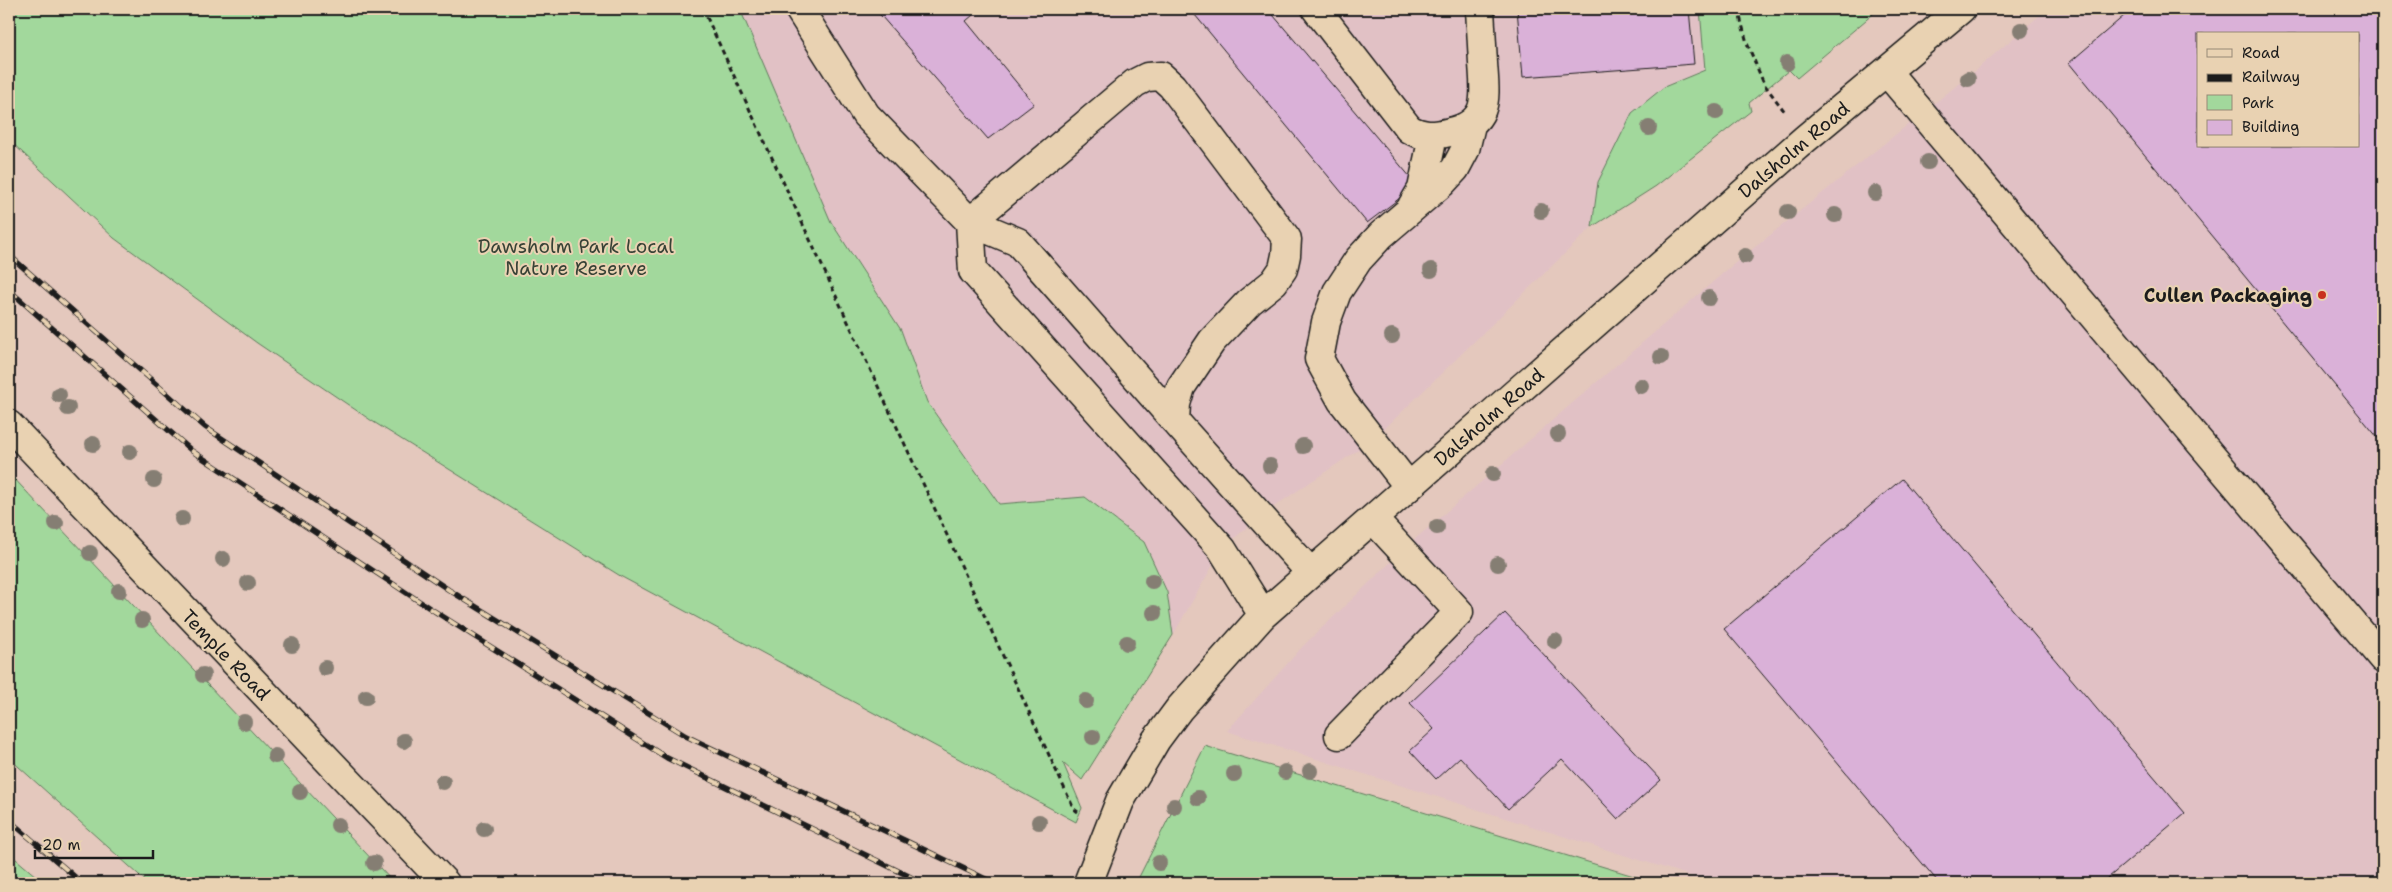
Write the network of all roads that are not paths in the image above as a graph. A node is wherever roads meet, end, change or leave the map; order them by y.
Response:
1 (799, 9) edge
2 (1316, 9) edge
3 (1480, 9) edge
4 (1962, 9) edge
5 (1888, 72) junction
6 (1471, 125) junction
7 (1433, 136) junction
8 (1408, 212) junction
9 (970, 222) junction
10 (1175, 421) junction
11 (9, 424) edge
12 (1409, 487) junction
13 (1372, 519) junction
14 (1312, 573) junction
15 (1263, 615) junction
16 (2383, 660) edge
17 (1340, 735) dead end
18 (445, 883) edge
19 (1088, 883) edge

1 - 9 street
2 - 7 street
3 - 6 street
4 - 5 street, Dalsholm Road
5 - 12 street, Dalsholm Road
5 - 16 street
6 - 7 street
6 - 8 street
7 - 8 street
8 - 12 street
9 - 10 street
9 - 10 street
9 - 15 street
10 - 14 street
11 - 18 street, Temple Road
12 - 13 street, Dalsholm Road
13 - 14 street, Dalsholm Road
13 - 17 street
14 - 15 street, Dalsholm Road
15 - 19 street, Dalsholm Road

